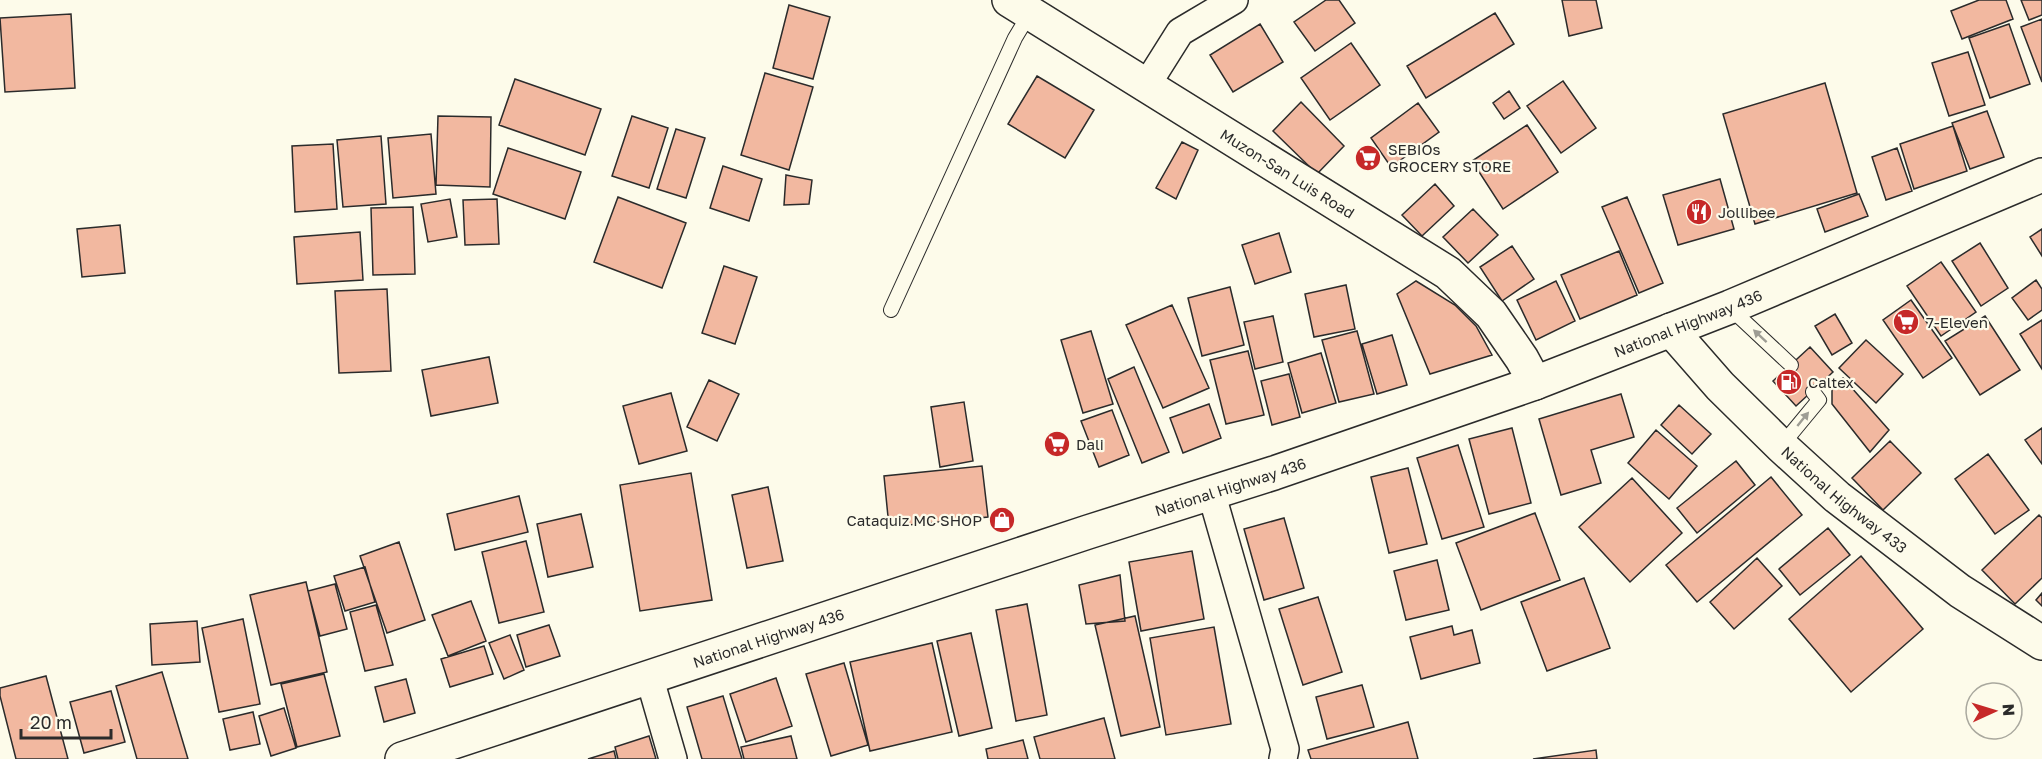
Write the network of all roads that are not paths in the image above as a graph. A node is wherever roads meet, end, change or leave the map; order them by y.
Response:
1 (1234, 0) edge
2 (1020, 7) edge
3 (1146, 86) junction
4 (2042, 175) edge
5 (1730, 307) junction
6 (891, 310) dead end
7 (1671, 330) junction
8 (1791, 364) dead end
9 (1535, 383) junction
10 (1813, 392) dead end
11 (1781, 446) junction
12 (1211, 492) junction
13 (2042, 642) edge
14 (649, 676) junction
15 (402, 759) edge
16 (674, 759) edge
17 (1283, 759) edge

1 - 3 street
2 - 3 main road, Muzon-San Luis Road
2 - 6 lane
3 - 9 main road, Muzon-San Luis Road
4 - 5 main road, National Highway 436
5 - 7 main road, National Highway 436
8 -> 5 lane
7 - 9 main road, National Highway 436
7 - 11 main road, National Highway 433
9 - 12 main road, National Highway 436
11 -> 10 lane
11 - 13 main road, National Highway 433
12 - 14 main road, National Highway 436
12 - 17 street
14 - 15 main road, National Highway 436
14 - 16 street

